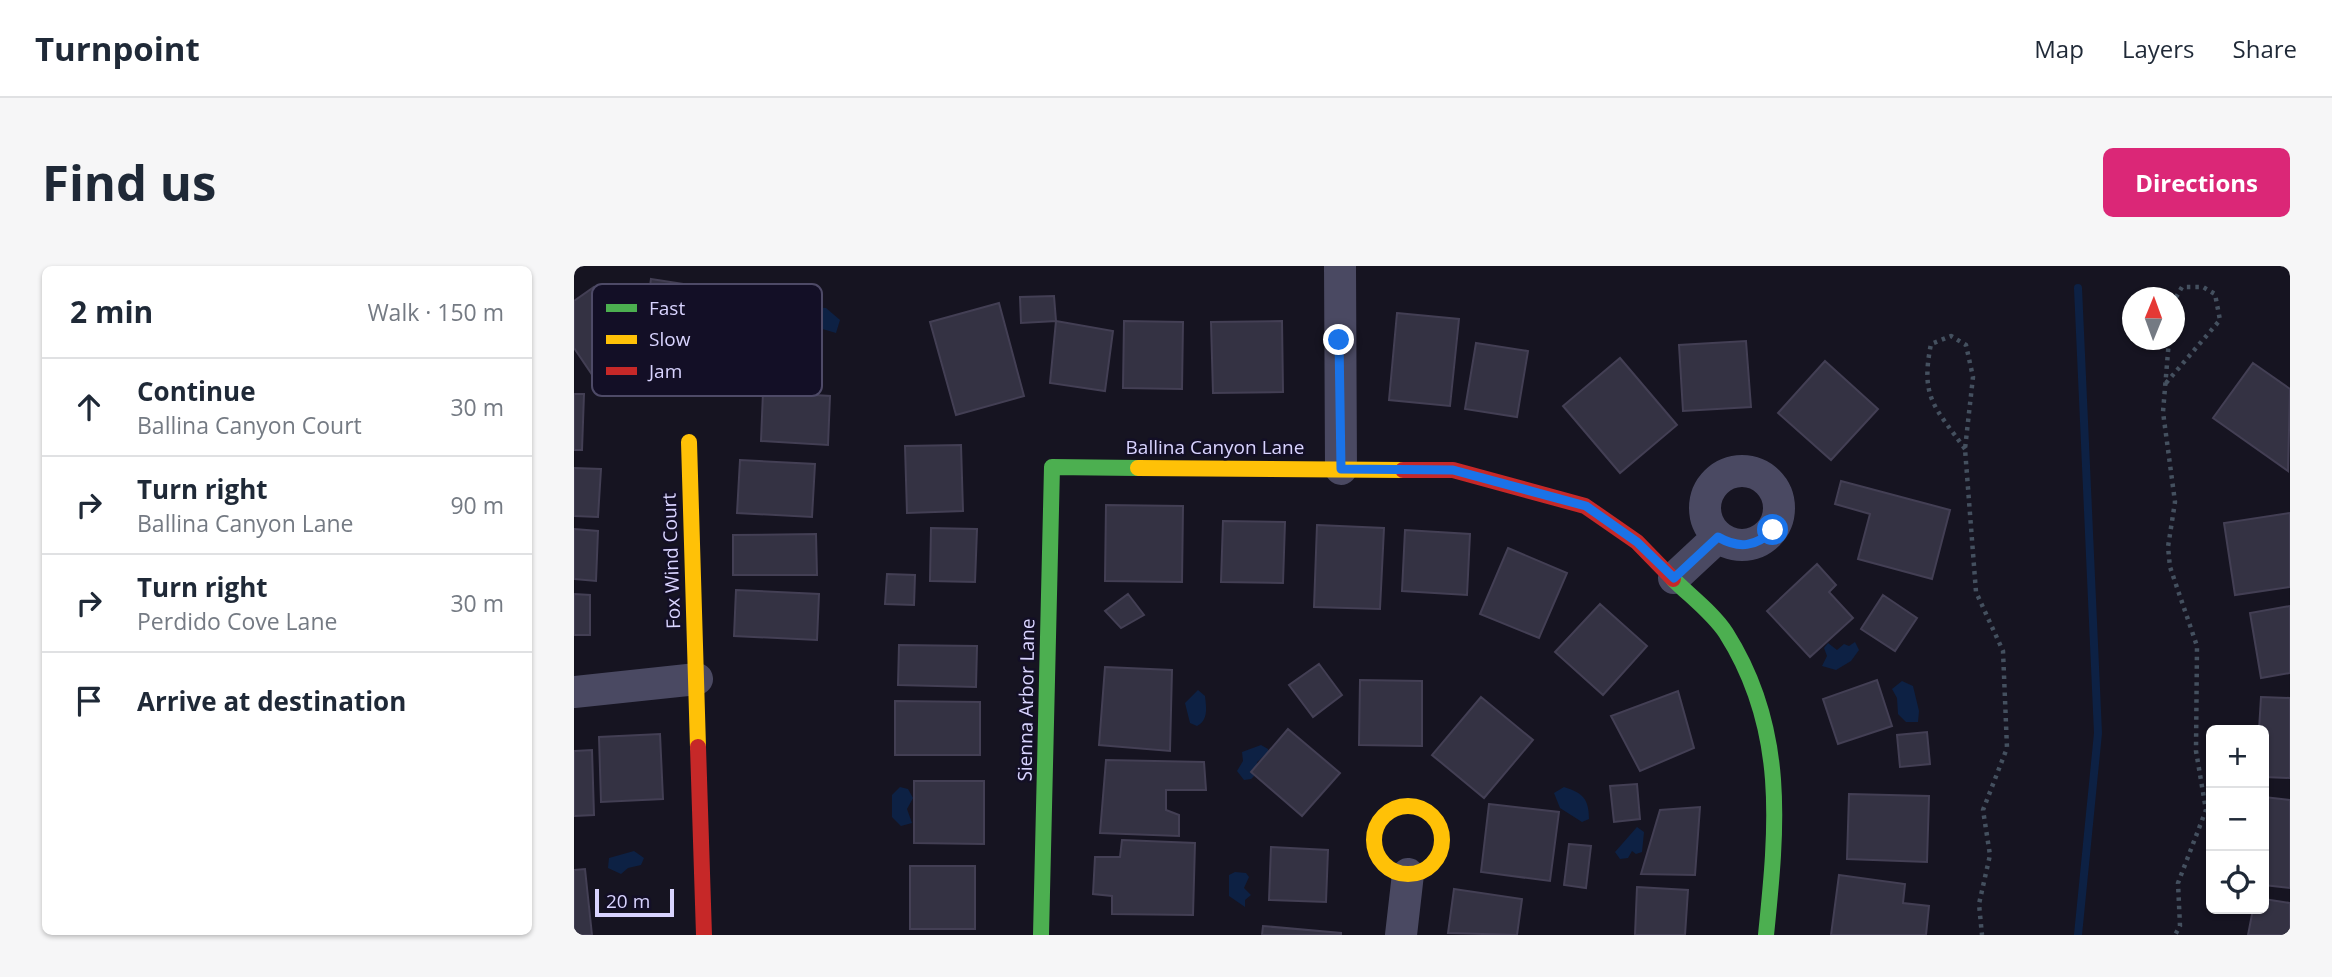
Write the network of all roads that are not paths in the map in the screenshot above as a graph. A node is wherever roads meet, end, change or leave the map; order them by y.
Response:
1 (1340, 266) edge
2 (689, 442) dead end
3 (1052, 467) joint
4 (1341, 469) junction
5 (1718, 537) dead end
6 (1674, 578) junction
7 (697, 679) junction
8 (574, 692) edge
9 (1408, 874) junction
10 (704, 935) edge
11 (1041, 935) edge
12 (1401, 935) edge
13 (1766, 935) edge

1 - 4 street
2 - 7 street, Fox Wind Court
3 - 4 street, Ballina Canyon Lane
3 - 11 street, Sienna Arbor Lane
4 - 6 street, Ballina Canyon Lane
5 - 6 street
6 - 13 street, Ballina Canyon Lane
7 - 8 street
7 - 10 street, Fox Wind Court
9 - 9 street
9 - 12 street

